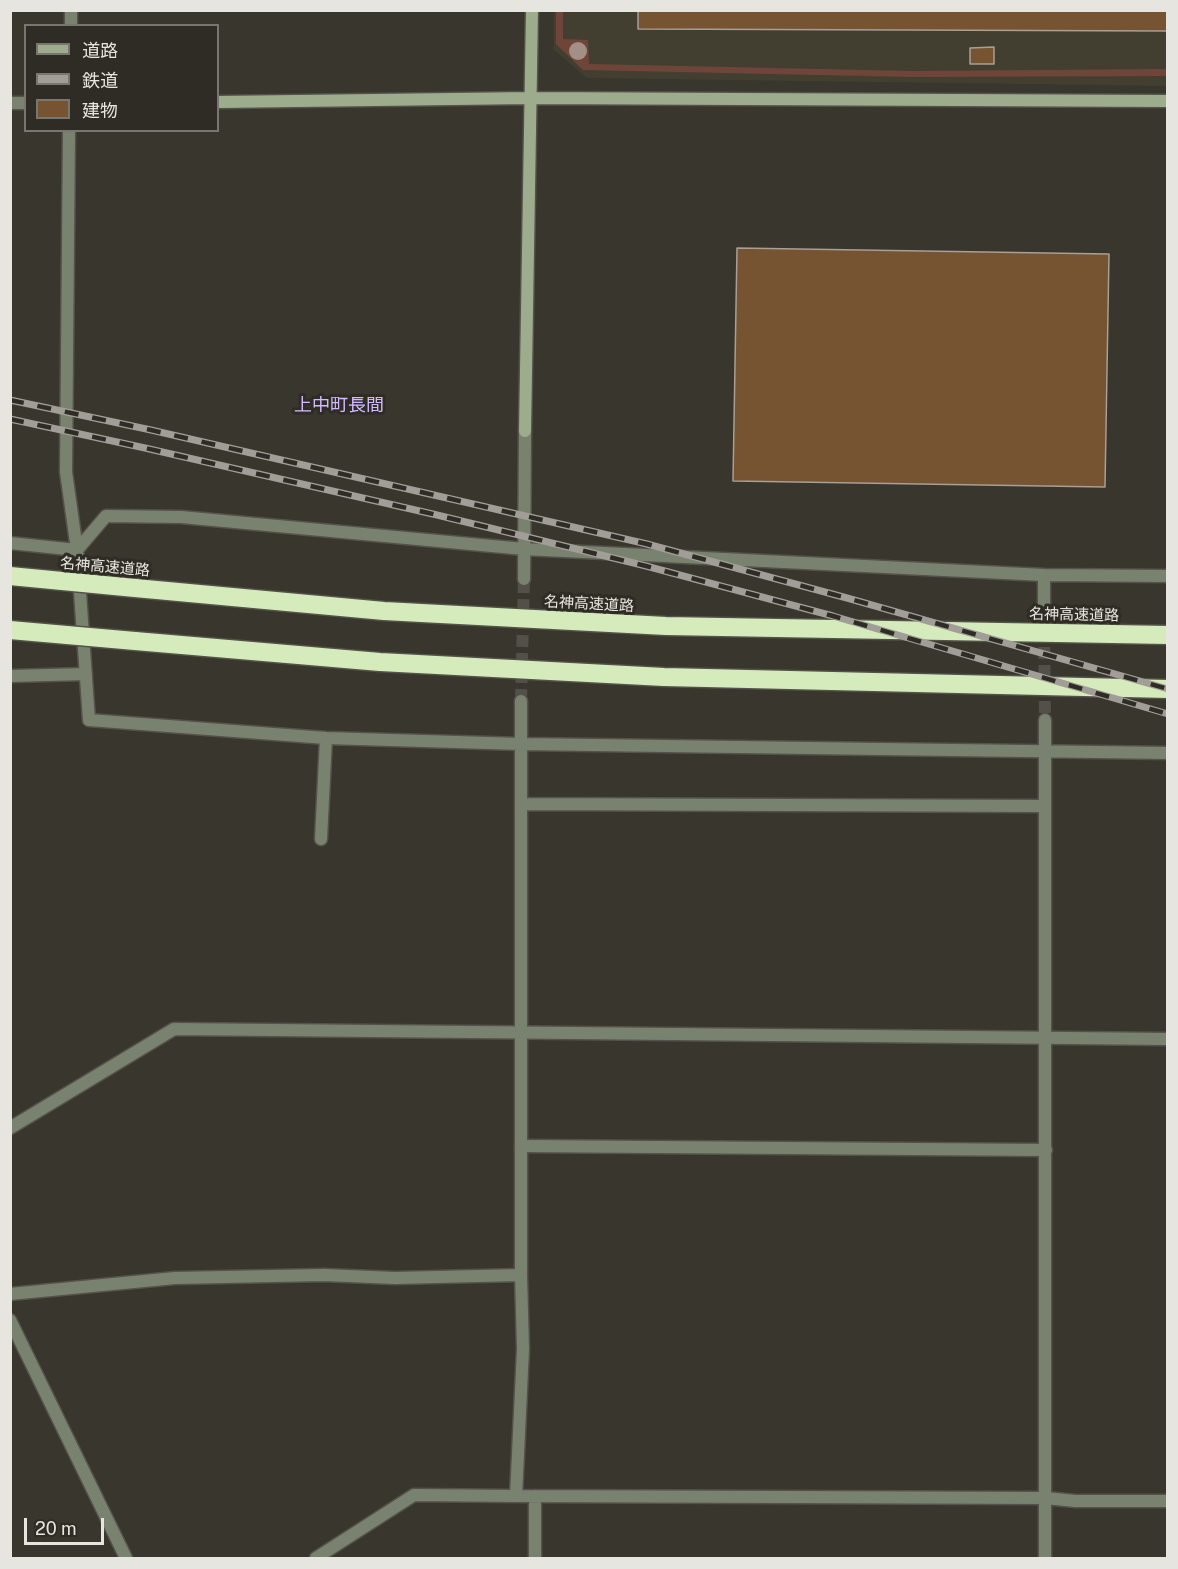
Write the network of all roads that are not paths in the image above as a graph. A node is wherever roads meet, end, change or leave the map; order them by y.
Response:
1 (532, 10) edge
2 (531, 98) junction
3 (1167, 101) edge
4 (219, 102) edge
5 (69, 132) edge
6 (10, 543) edge
7 (524, 549) junction
8 (77, 550) junction
9 (1044, 575) junction
10 (10, 576) edge
11 (1167, 576) edge
12 (524, 579) tunnel mouth
13 (1044, 611) tunnel mouth
14 (10, 630) edge
15 (1167, 635) edge
16 (86, 674) junction
17 (10, 676) edge
18 (1167, 689) edge
19 (521, 701) tunnel mouth
20 (1045, 720) tunnel mouth
21 (326, 738) junction
22 (521, 744) junction
23 (1045, 751) junction
24 (1167, 753) edge
25 (522, 804) junction
26 (1045, 807) junction
27 (321, 839) dead end
28 (521, 1032) junction
29 (1046, 1038) junction
30 (1167, 1039) edge
31 (10, 1128) edge
32 (521, 1146) junction
33 (1046, 1150) junction
34 (521, 1275) junction
35 (10, 1294) edge
36 (10, 1320) edge
37 (516, 1496) junction
38 (535, 1496) junction
39 (1046, 1498) junction
40 (1167, 1501) edge
41 (126, 1558) edge
42 (316, 1558) edge
43 (535, 1558) edge
44 (1045, 1558) edge

1 - 2 street
2 - 3 street
2 - 4 street
2 - 7 street
5 - 8 street
6 - 8 street
7 - 8 street
7 - 9 street
7 - 12 street
8 - 16 street
9 - 11 street
9 - 13 street
10 - 15 highway, 名神高速道路, bridge
14 - 18 highway, bridge
16 - 17 street
16 - 21 street
19 - 22 street
20 - 23 street
21 - 22 street
21 - 27 street
22 - 23 street
22 - 25 street
23 - 24 street
23 - 26 street
25 - 26 street
25 - 28 street
26 - 29 street
28 - 29 street
28 - 31 street
28 - 32 street
29 - 30 street
29 - 33 street
32 - 33 street
32 - 34 street
33 - 39 street
34 - 35 street
34 - 37 street
36 - 41 street
37 - 38 street
37 - 42 street
38 - 39 street
38 - 43 street
39 - 40 street
39 - 44 street

